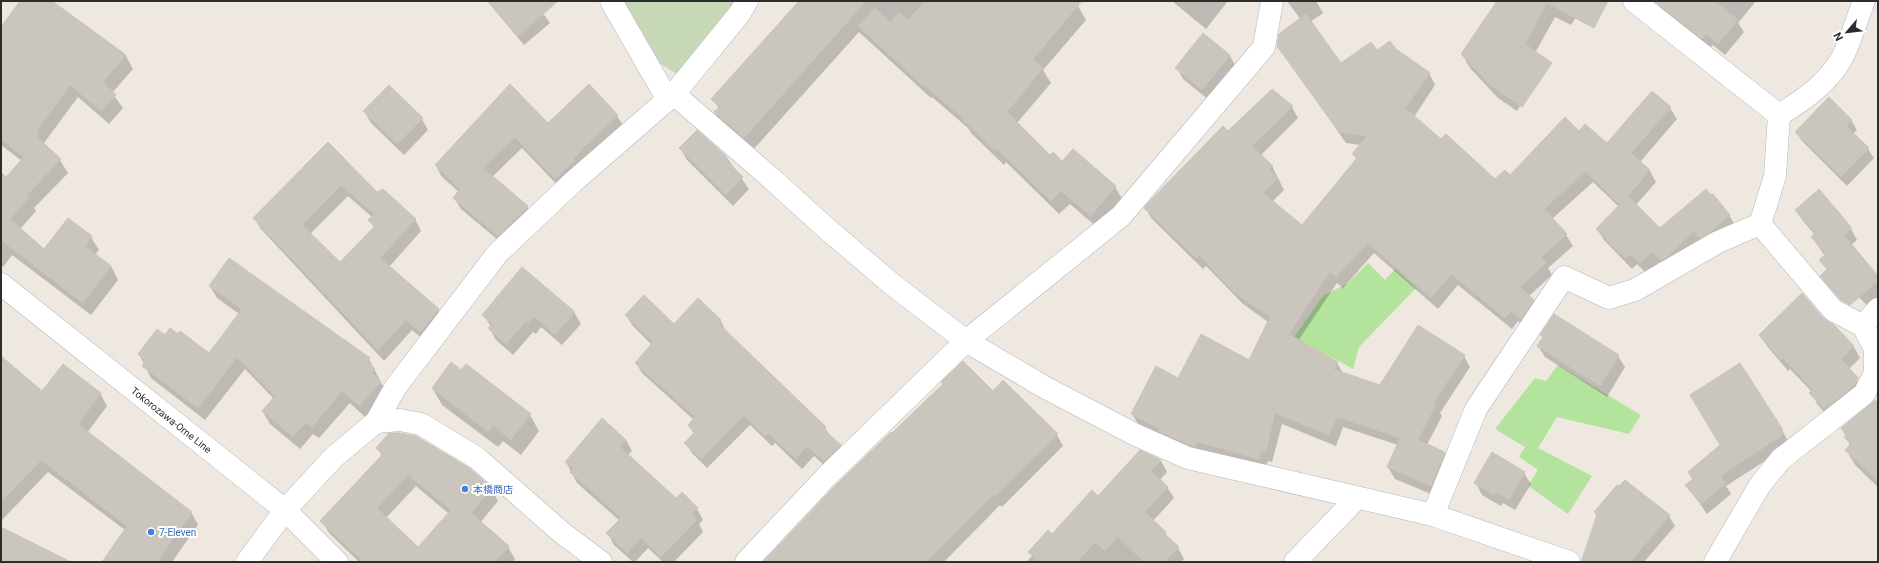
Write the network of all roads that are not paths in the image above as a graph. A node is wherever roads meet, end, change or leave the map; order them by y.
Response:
1 (611, 1) edge
2 (747, 1) edge
3 (1272, 1) edge
4 (1634, 1) edge
5 (1864, 1) edge
6 (671, 97) junction
7 (1779, 115) junction
8 (1760, 224) junction
9 (1, 284) edge
10 (1878, 309) edge
11 (1863, 326) junction
12 (966, 341) junction
13 (376, 422) junction
14 (1357, 498) junction
15 (285, 510) junction
16 (1433, 515) junction
17 (247, 562) edge
18 (337, 562) edge
19 (602, 562) edge
20 (746, 562) edge
21 (1295, 562) edge
22 (1569, 562) edge
23 (1715, 562) edge

1 - 6 street
2 - 6 street
3 - 12 street
4 - 7 street
5 - 7 street
6 - 12 street
6 - 13 street
7 - 8 street
8 - 11 street
8 - 16 street
9 - 15 street, Tokorozawa-Ome Line
10 - 11 street
11 - 23 street
12 - 14 street
12 - 20 street
13 - 15 street
13 - 19 street
14 - 16 street
14 - 21 street
15 - 17 street
15 - 18 street, Tokorozawa-Ome Line
16 - 22 street

